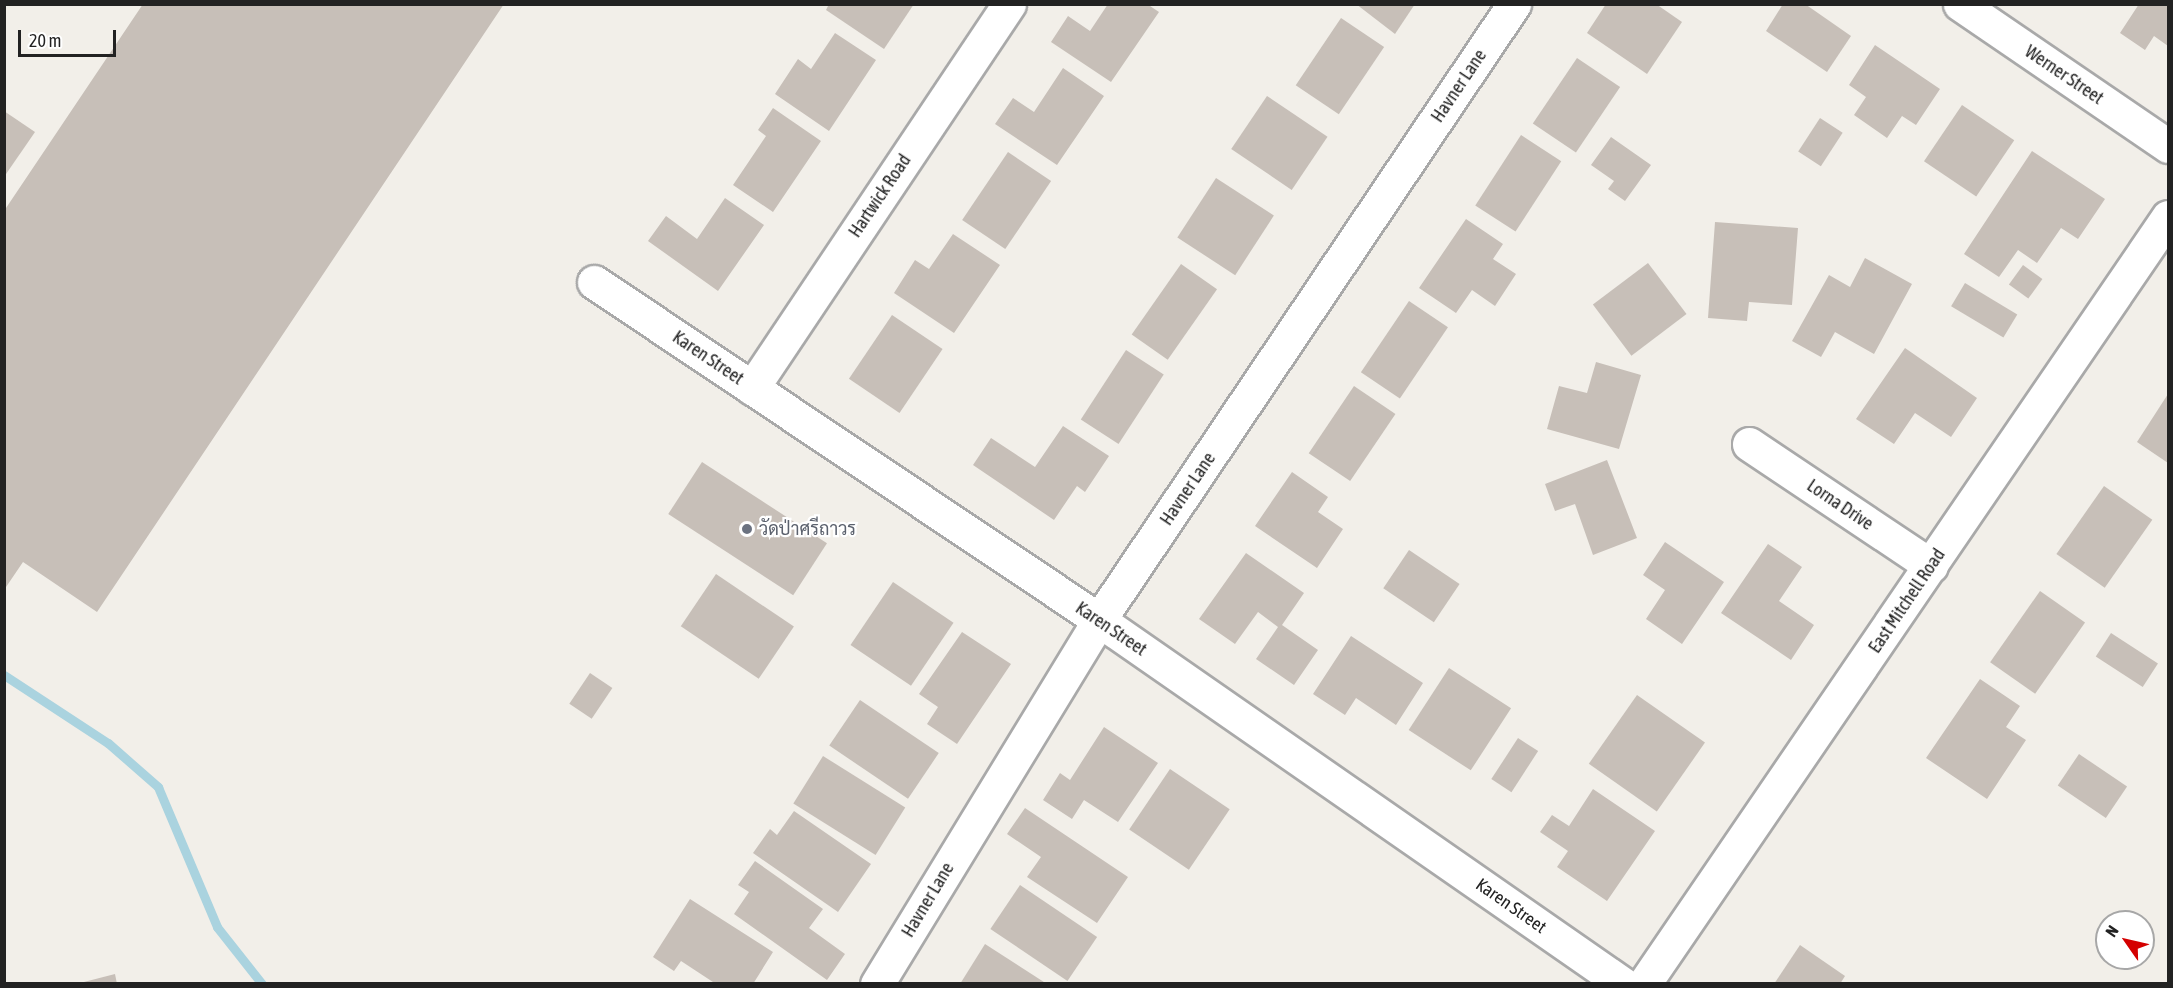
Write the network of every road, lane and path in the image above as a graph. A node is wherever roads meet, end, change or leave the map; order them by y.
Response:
1 (1009, 4) edge
2 (1514, 4) edge
3 (1960, 4) edge
4 (2169, 146) edge
5 (2169, 217) edge
6 (594, 282) dead end
7 (752, 388) junction
8 (1749, 444) dead end
9 (1931, 566) junction
10 (1099, 620) junction
11 (878, 984) edge
12 (1623, 984) edge
13 (1644, 984) edge

1 - 7 street, Hartwick Road
2 - 10 street, Havner Lane
3 - 4 street, Werner Street
5 - 9 street, East Mitchell Road
6 - 7 street, Karen Street
7 - 10 street, Karen Street
8 - 9 street, Lorna Drive
9 - 13 street, East Mitchell Road
10 - 11 street, Havner Lane
10 - 12 street, Karen Street

